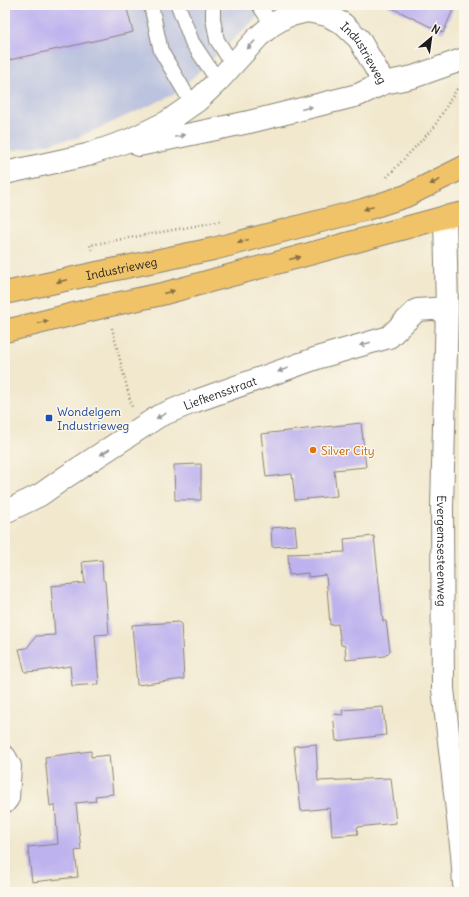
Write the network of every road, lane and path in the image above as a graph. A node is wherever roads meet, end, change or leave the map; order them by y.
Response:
1 (151, 5) edge
2 (178, 5) edge
3 (214, 5) edge
4 (259, 5) edge
5 (272, 25) junction
6 (464, 59) edge
7 (233, 65) junction
8 (218, 81) junction
9 (384, 83) junction
10 (192, 104) junction
11 (87, 155) junction
12 (464, 167) edge
13 (5, 173) edge
14 (455, 215) edge
15 (5, 293) edge
16 (447, 308) junction
17 (5, 331) edge
18 (5, 512) edge
19 (5, 757) edge
20 (5, 802) edge
21 (463, 854) edge
22 (464, 884) edge

1 - 10 lane
2 - 8 lane
3 - 7 lane
4 - 5 lane
5 -> 7 street, Industrieweg
5 - 9 street, Industrieweg
6 - 9 street
7 - 8 street, Industrieweg
8 - 10 street, Industrieweg
11 -> 9 street, Industrieweg
10 - 11 street, Industrieweg
11 - 13 street, Industrieweg
12 -> 15 highway, Industrieweg
14 - 16 street, Evergemsesteenweg
17 -> 14 highway
16 -> 18 street, Liefkensstraat
16 - 21 street, Evergemsesteenweg
19 - 20 street
21 - 22 street, Evergemsesteenweg

